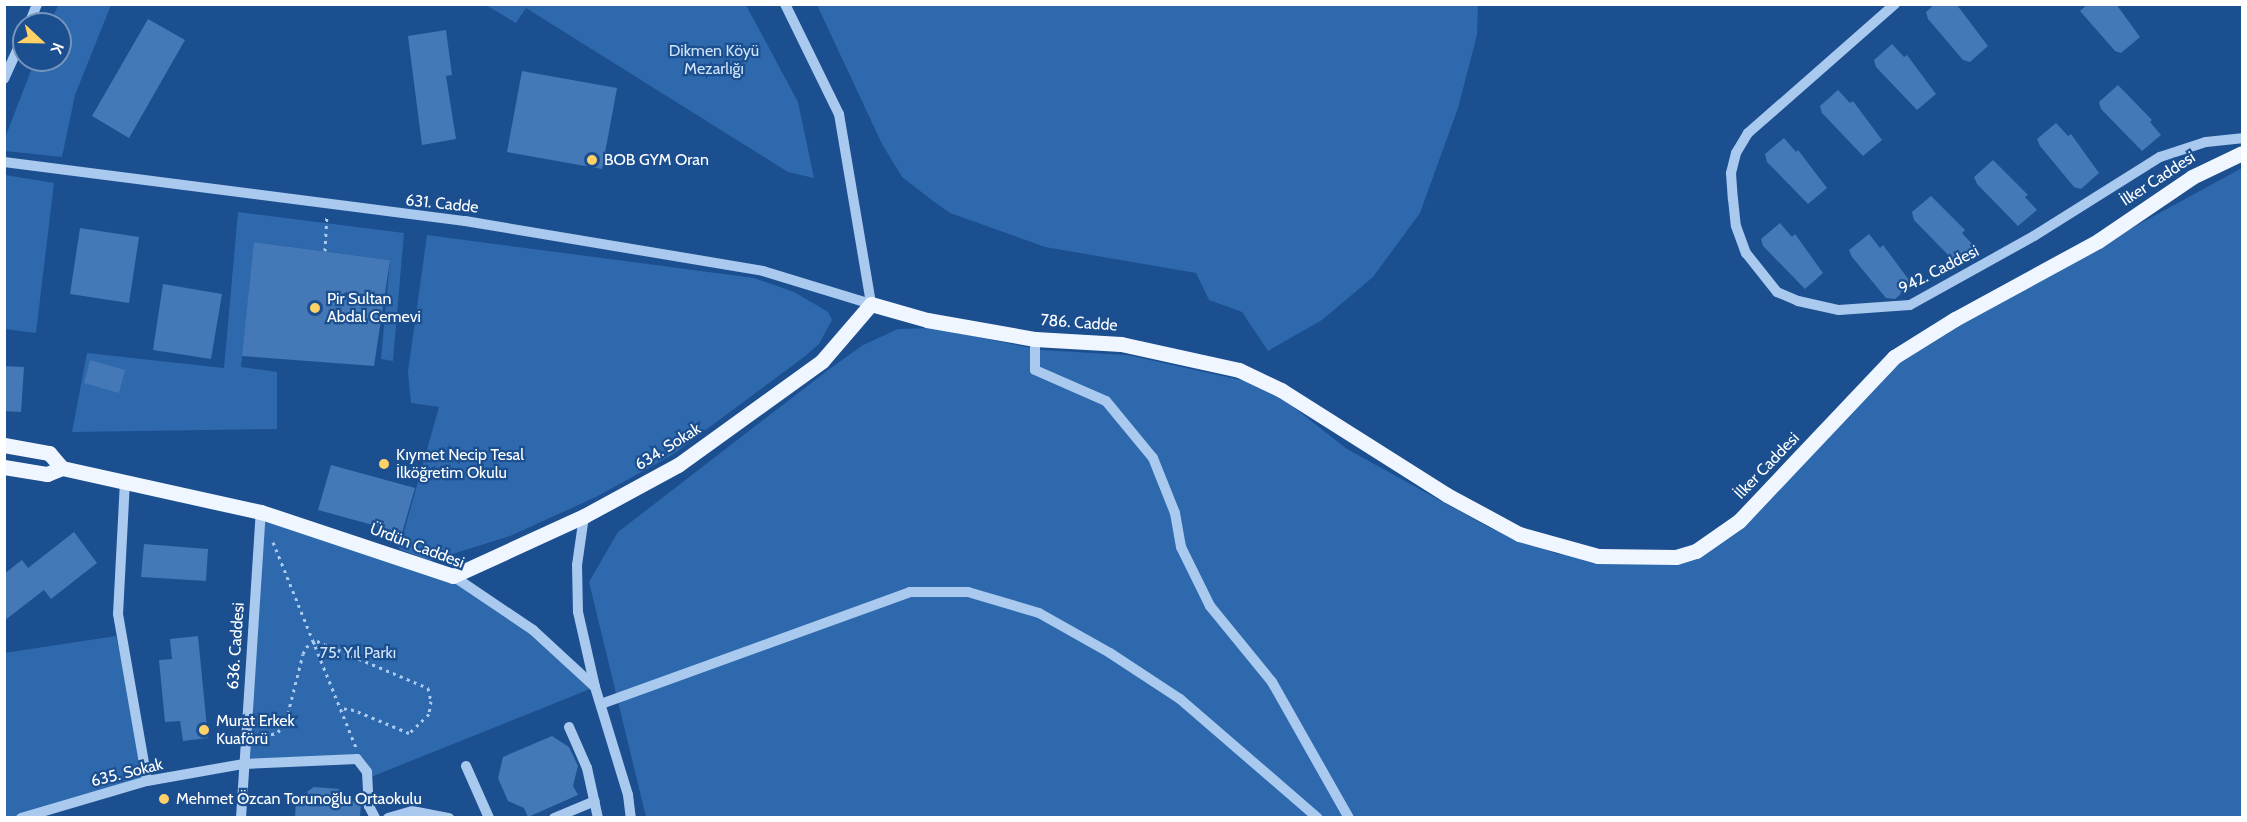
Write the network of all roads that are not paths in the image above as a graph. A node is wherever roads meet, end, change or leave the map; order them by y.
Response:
1 (785, 4) edge
2 (1895, 4) edge
3 (12, 61) edge
4 (4, 79) edge
5 (2242, 138) edge
6 (2242, 153) edge
7 (4, 162) edge
8 (871, 303) junction
9 (1035, 339) junction
10 (1281, 390) joint
11 (4, 445) edge
12 (4, 467) edge
13 (62, 468) junction
14 (125, 481) junction
15 (261, 512) junction
16 (584, 516) junction
17 (453, 576) junction
18 (595, 687) junction
19 (601, 704) junction
20 (569, 727) dead end
21 (243, 764) junction
22 (466, 766) dead end
23 (147, 781) junction
24 (595, 801) junction
25 (21, 818) edge
26 (241, 818) edge
27 (375, 818) edge
28 (388, 818) edge
29 (449, 818) edge
30 (489, 818) edge
31 (554, 818) edge
32 (598, 818) edge
33 (631, 818) edge
34 (1318, 818) edge
35 (1349, 818) edge

1 - 8 street
2 - 5 street, 942. Caddesi
3 - 4 street
6 - 10 main road, İlker Caddesi
7 - 8 street, 631. Cadde
8 - 9 main road, 786. Cadde
8 - 16 main road, 634. Sokak
9 - 10 main road, 786. Cadde
9 - 35 street
11 - 13 main road, Ürdün Caddesi
12 - 13 main road, Ürdün Caddesi
13 - 14 main road, Ürdün Caddesi
14 - 15 main road, Ürdün Caddesi
14 - 23 street
15 - 17 main road, Ürdün Caddesi
15 - 21 street, 636. Caddesi
16 - 17 main road, 634. Sokak
16 - 18 street
17 - 18 street, Ürdün Caddesi
18 - 19 street, Ürdün Caddesi
19 - 33 street, Ürdün Caddesi
19 - 34 street
20 - 24 street
21 - 23 street, 635. Sokak
21 - 26 street, 636. Caddesi
21 - 27 street, 635. Sokak
22 - 30 street
23 - 25 street, 635. Sokak
24 - 31 street
24 - 32 street
28 - 29 street

